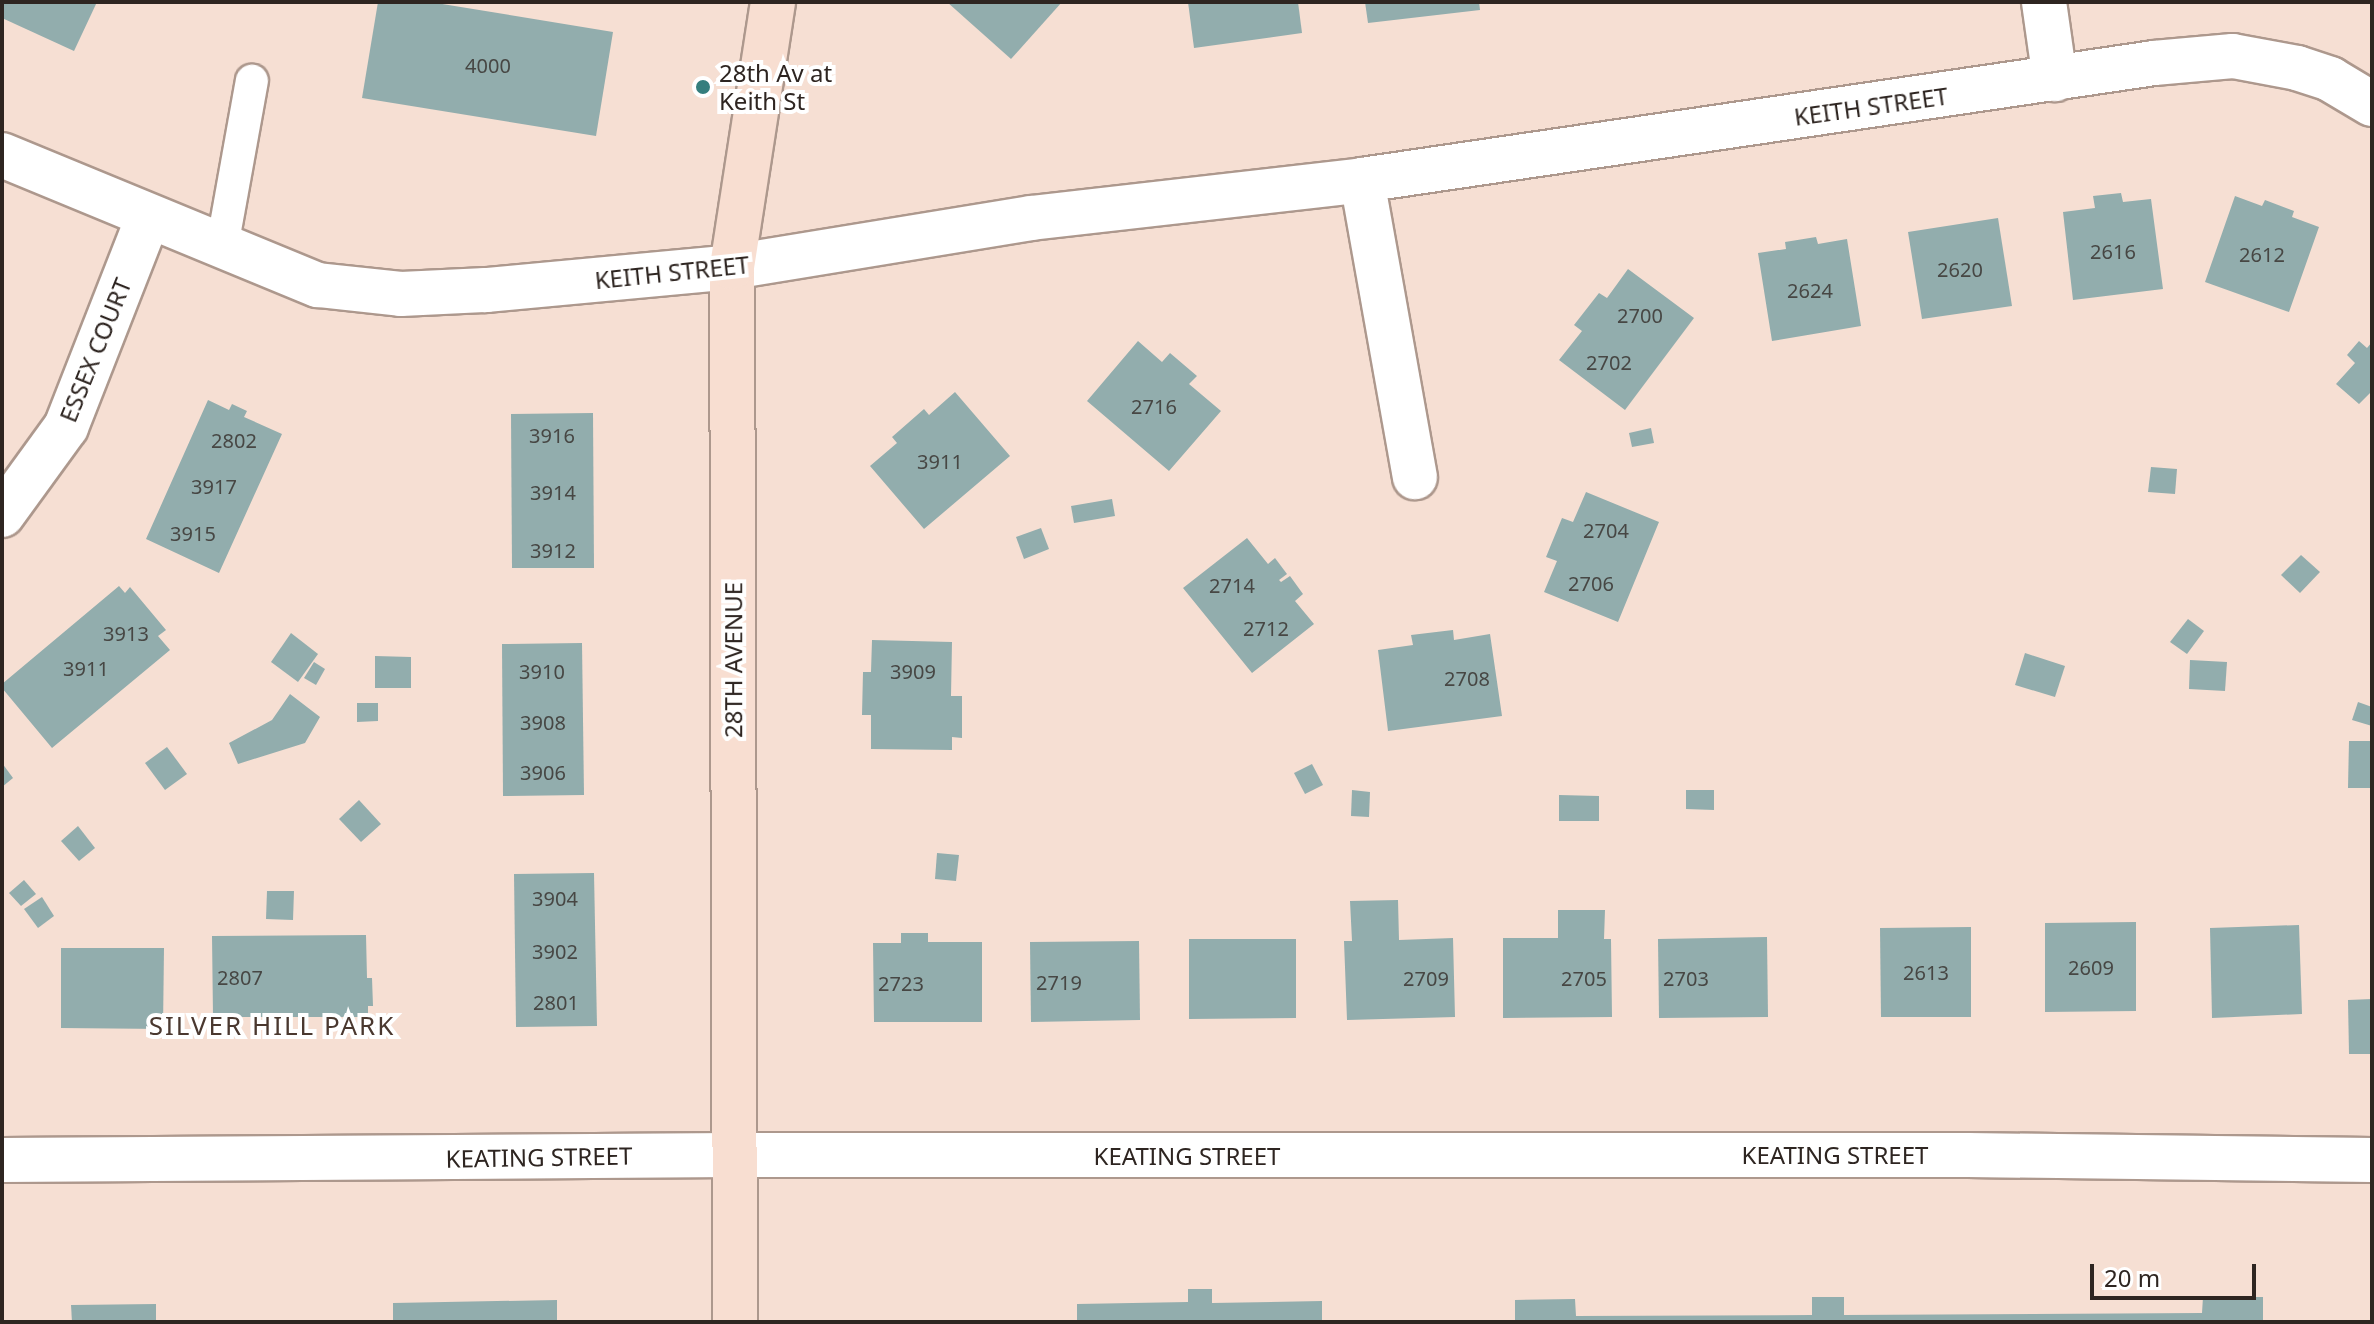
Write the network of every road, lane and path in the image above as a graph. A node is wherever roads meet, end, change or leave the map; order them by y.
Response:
1 (773, 2) edge
2 (2044, 2) edge
3 (2055, 79) junction
4 (252, 81) dead end
5 (2372, 104) edge
6 (2, 155) edge
7 (1362, 180) junction
8 (148, 218) junction
9 (222, 247) junction
10 (732, 267) junction
11 (1415, 477) dead end
12 (2, 515) edge
13 (733, 1155) junction
14 (2, 1160) edge
15 (2372, 1160) edge
16 (735, 1322) edge

1 - 10 street, 28TH AVENUE
2 - 3 street
3 - 5 street, KEITH STREET
3 - 7 street, KEITH STREET
4 - 9 lane
6 - 8 street, KEITH STREET
7 - 10 street, KEITH STREET
7 - 11 street
8 - 9 street, KEITH STREET
8 - 12 street, ESSEX COURT
9 - 10 street, KEITH STREET
10 - 13 street, 28TH AVENUE
13 - 14 street, KEATING STREET
13 - 15 street, KEATING STREET
13 - 16 street, 28TH AVENUE

